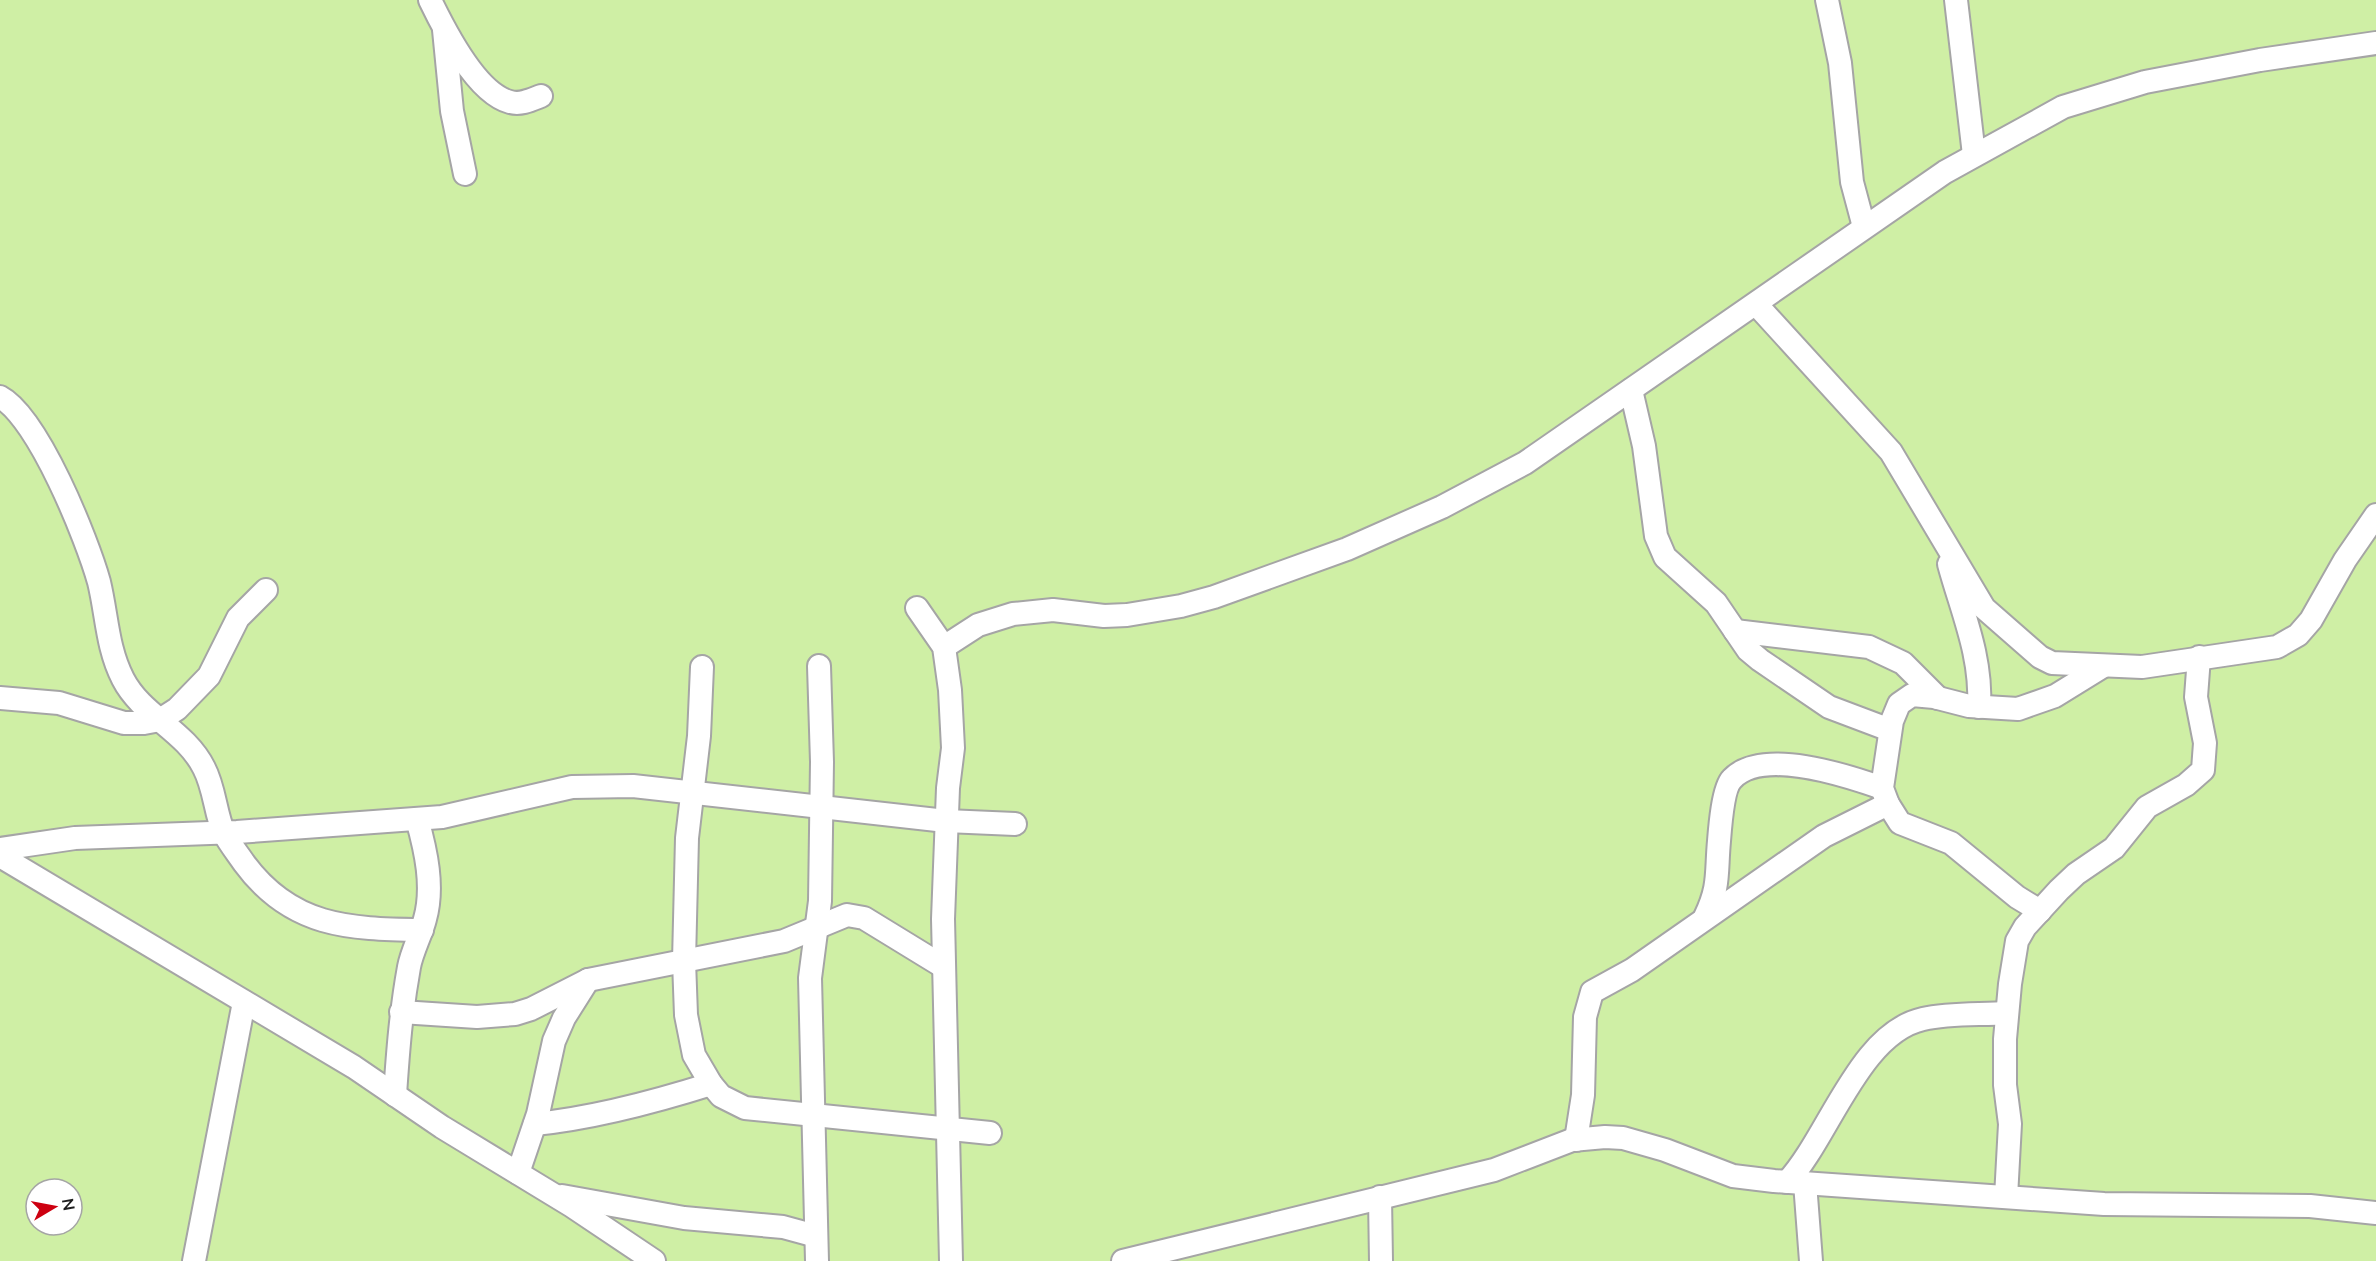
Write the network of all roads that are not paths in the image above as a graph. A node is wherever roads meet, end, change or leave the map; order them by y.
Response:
1 (430, 0) edge
2 (1827, 0) edge
3 (1956, 0) edge
4 (444, 29) junction
5 (2376, 43) edge
6 (541, 96) dead end
7 (1974, 155) junction
8 (465, 174) dead end
9 (1863, 227) junction
10 (1756, 304) junction
11 (1630, 390) junction
12 (0, 397) edge
13 (2376, 515) edge
14 (1940, 534) junction
15 (266, 590) dead end
16 (917, 608) dead end
17 (1735, 631) junction
18 (944, 647) junction
19 (2199, 657) junction
20 (819, 666) dead end
21 (702, 667) dead end
22 (2102, 667) junction
23 (0, 698) edge
24 (1938, 698) junction
25 (1978, 707) junction
26 (160, 720) junction
27 (1890, 730) junction
28 (693, 792) junction
29 (1885, 796) junction
30 (821, 806) junction
31 (417, 819) junction
32 (946, 821) junction
33 (1015, 824) dead end
34 (224, 832) junction
35 (0, 849) edge
36 (0, 856) edge
37 (2040, 911) junction
38 (1705, 917) junction
39 (817, 926) junction
40 (422, 930) junction
41 (684, 961) junction
42 (944, 967) junction
43 (588, 980) junction
44 (244, 1002) junction
45 (401, 1012) junction
46 (2007, 1013) junction
47 (711, 1084) junction
48 (395, 1095) junction
49 (815, 1115) junction
50 (536, 1124) junction
51 (948, 1128) junction
52 (990, 1133) dead end
53 (1576, 1140) junction
54 (518, 1173) junction
55 (1796, 1183) junction
56 (555, 1195) junction
57 (1380, 1197) junction
58 (2006, 1197) junction
59 (2376, 1213) edge
60 (816, 1236) junction
61 (194, 1261) edge
62 (654, 1261) edge
63 (817, 1261) edge
64 (951, 1261) edge
65 (1123, 1261) edge
66 (1381, 1261) edge
67 (1811, 1261) edge

1 - 4 street
2 - 9 street
3 - 7 street
4 - 6 street
4 - 8 street
5 - 7 street
7 - 9 street
9 - 10 street
10 - 11 street
10 - 14 street
11 - 17 street
11 - 18 street
12 - 26 street
13 - 19 street
14 - 22 street
14 - 25 street
15 - 26 street
16 - 18 street
17 - 24 street
17 - 27 street
18 - 32 street
19 - 22 street
19 - 37 street
20 - 30 street
21 - 28 street
22 - 25 street
23 - 26 street
24 - 25 street
24 - 27 street
26 - 34 street
27 - 29 street
28 - 30 street
28 - 31 street
28 - 41 street
29 - 37 street
29 - 38 street
29 - 38 street
30 - 32 street
30 - 39 street
31 - 34 street
31 - 40 street
32 - 33 street
32 - 42 street
34 - 35 street
34 - 40 street
36 - 44 street
37 - 46 street
38 - 53 street
39 - 41 street
39 - 42 street
39 - 49 street
40 - 45 street
41 - 43 street
41 - 47 street
42 - 51 street
43 - 45 street
43 - 50 street
44 - 48 street
44 - 61 street
45 - 48 street
46 - 55 street
46 - 58 street
47 - 49 street
47 - 50 street
48 - 54 street
49 - 51 street
49 - 60 street
50 - 54 street
51 - 52 street
51 - 64 street
53 - 55 street
53 - 57 street
54 - 56 street
55 - 58 street
55 - 67 street
56 - 60 street
56 - 62 street
57 - 65 street
57 - 66 street
58 - 59 street
60 - 63 street

